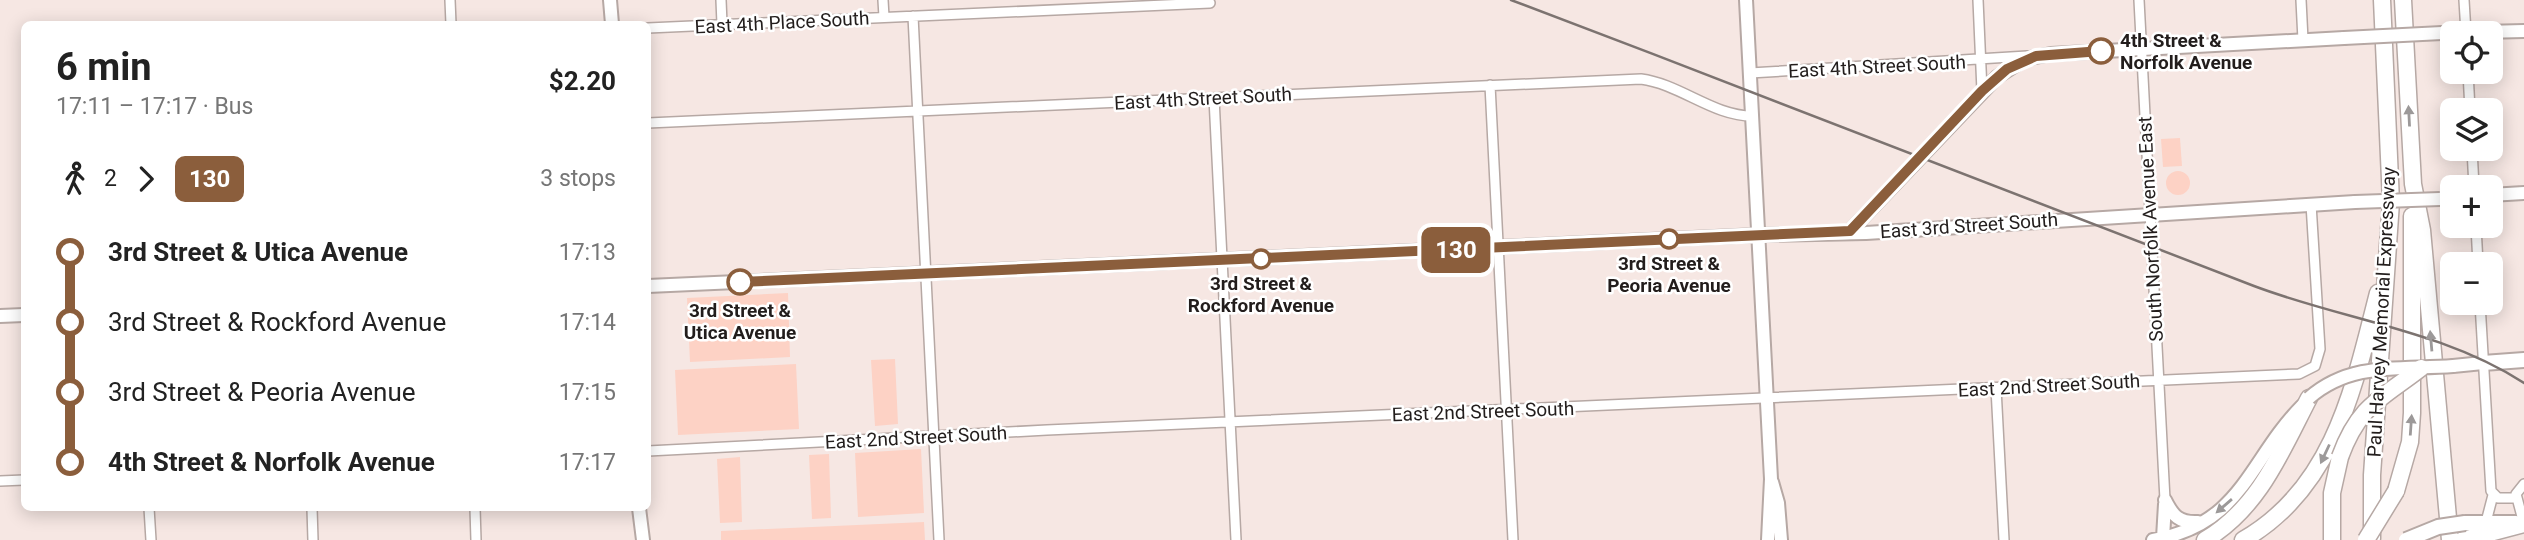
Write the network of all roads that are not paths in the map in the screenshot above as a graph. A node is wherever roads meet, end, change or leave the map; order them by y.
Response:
1 (450, 0) edge
2 (610, 0) edge
3 (721, 0) edge
4 (883, 0) edge
5 (1746, 0) edge
6 (1978, 0) edge
7 (2139, 0) edge
8 (2301, 0) edge
9 (2382, 0) edge
10 (2403, 0) edge
11 (2464, 0) edge
12 (1210, 3) dead end
13 (1046, 5) edge
14 (913, 16) junction
15 (884, 17) junction
16 (451, 21) edge
17 (612, 21) edge
18 (2465, 21) edge
19 (2524, 21) edge
20 (722, 24) junction
21 (2503, 27) edge
22 (651, 28) edge
23 (2503, 30) edge
24 (2524, 30) edge
25 (2440, 33) edge
26 (2303, 40) junction
27 (2141, 49) junction
28 (2051, 54) junction
29 (1981, 60) junction
30 (1750, 73) junction
31 (1490, 85) junction
32 (1982, 91) junction
33 (1214, 98) junction
34 (918, 111) junction
35 (1752, 116) junction
36 (651, 122) edge
37 (2413, 184) junction
38 (2524, 193) edge
39 (2503, 194) edge
40 (2440, 199) edge
41 (2311, 204) junction
42 (2151, 213) junction
43 (1850, 231) junction
44 (1758, 235) junction
45 (1499, 248) junction
46 (1223, 260) junction
47 (2388, 260) junction
48 (926, 273) junction
49 (651, 286) edge
50 (21, 315) edge
51 (2481, 315) edge
52 (0, 316) edge
53 (2524, 360) edge
54 (2483, 363) junction
55 (2421, 368) junction
56 (2158, 379) junction
57 (1996, 388) junction
58 (2309, 398) junction
59 (1766, 399) junction
60 (1507, 411) junction
61 (1231, 422) junction
62 (934, 436) junction
63 (651, 451) edge
64 (1771, 479) junction
65 (21, 480) edge
66 (0, 481) edge
67 (2524, 484) edge
68 (2493, 495) junction
69 (2516, 498) junction
70 (2165, 500) junction
71 (149, 511) edge
72 (312, 511) edge
73 (475, 511) edge
74 (639, 511) edge
75 (2206, 521) junction
76 (2486, 522) junction
77 (2524, 524) edge
78 (2457, 536) edge
79 (640, 537) edge
80 (2158, 539) edge
81 (151, 540) edge
82 (313, 540) edge
83 (477, 540) edge
84 (939, 540) edge
85 (1236, 540) edge
86 (1514, 540) edge
87 (1768, 540) edge
88 (1781, 540) edge
89 (2004, 540) edge
90 (2205, 540) edge
91 (2244, 540) edge
92 (2332, 540) edge
93 (2366, 540) edge
94 (2372, 540) edge
95 (2406, 540) edge

1 - 16 street
2 - 17 street
3 - 20 street
4 - 15 street
5 - 30 street
6 - 29 street
7 - 27 street, South Norfolk Avenue East
8 - 26 street
9 - 47 highway, Paul Harvey Memorial Expressway
37 -> 10 highway, Paul Harvey Memorial Expressway
11 - 18 street
12 - 13 street, East 4th Place South
13 - 14 street, East 4th Place South
14 - 15 street, East 4th Place South
14 - 34 street
15 - 20 street, East 4th Place South
19 - 21 street
20 - 22 street, East 4th Place South
23 - 24 street
25 - 26 street, East 4th Street South, bridge
26 - 27 street, East 4th Street South
27 - 28 street, East 4th Street South
27 - 42 street, South Norfolk Avenue East
28 - 29 street, East 4th Street South
28 - 32 street
29 - 30 street, East 4th Street South
29 - 32 street
30 - 35 street
31 - 33 street, East 4th Street South
31 - 35 street, East 4th Street South
31 - 45 street
32 - 43 street
33 - 34 street, East 4th Street South
33 - 46 street
34 - 36 street, East 4th Street South
34 - 48 street
35 - 44 street
78 -> 37 highway, Paul Harvey Memorial Expressway
93 -> 37 highway, bridge
38 - 39 street
40 - 41 street, East 3rd Street South, bridge
41 - 42 street, East 3rd Street South
41 - 56 street, East 2nd Street South
42 - 43 street, East 3rd Street South
42 - 56 street, South Norfolk Avenue East
43 - 44 street, East 3rd Street South
44 - 45 street, East 3rd Street South
44 - 59 street
45 - 46 street, East 3rd Street South
45 - 60 street
46 - 48 street, East 3rd Street South
46 - 61 street
47 -> 91 highway
47 - 94 highway, Paul Harvey Memorial Expressway
48 - 49 street, East 3rd Street South
48 - 62 street
50 - 52 street
51 - 54 street
53 - 54 main road
54 - 55 street, bridge
54 - 68 street
55 - 58 street, bridge
55 - 92 highway, bridge
56 - 57 street, East 2nd Street South
56 - 70 street, South Norfolk Avenue East
57 - 59 street, East 2nd Street South
57 - 89 street
58 -> 75 street
58 - 90 highway
59 - 60 street, East 2nd Street South
59 - 64 street
60 - 61 street, East 2nd Street South
60 - 86 street
61 - 62 street, East 2nd Street South
61 - 85 street
62 - 63 street, East 2nd Street South
62 - 84 street
64 - 87 street
64 - 88 street
65 - 66 street
67 - 69 street
68 - 69 street
68 - 76 street
69 - 77 street
70 - 75 street
70 - 80 street
71 - 81 street
72 - 82 street
73 - 83 street
74 - 79 street
75 - 80 street
76 - 77 main road
76 - 78 main road
77 - 78 highway
78 - 95 main road, bridge

